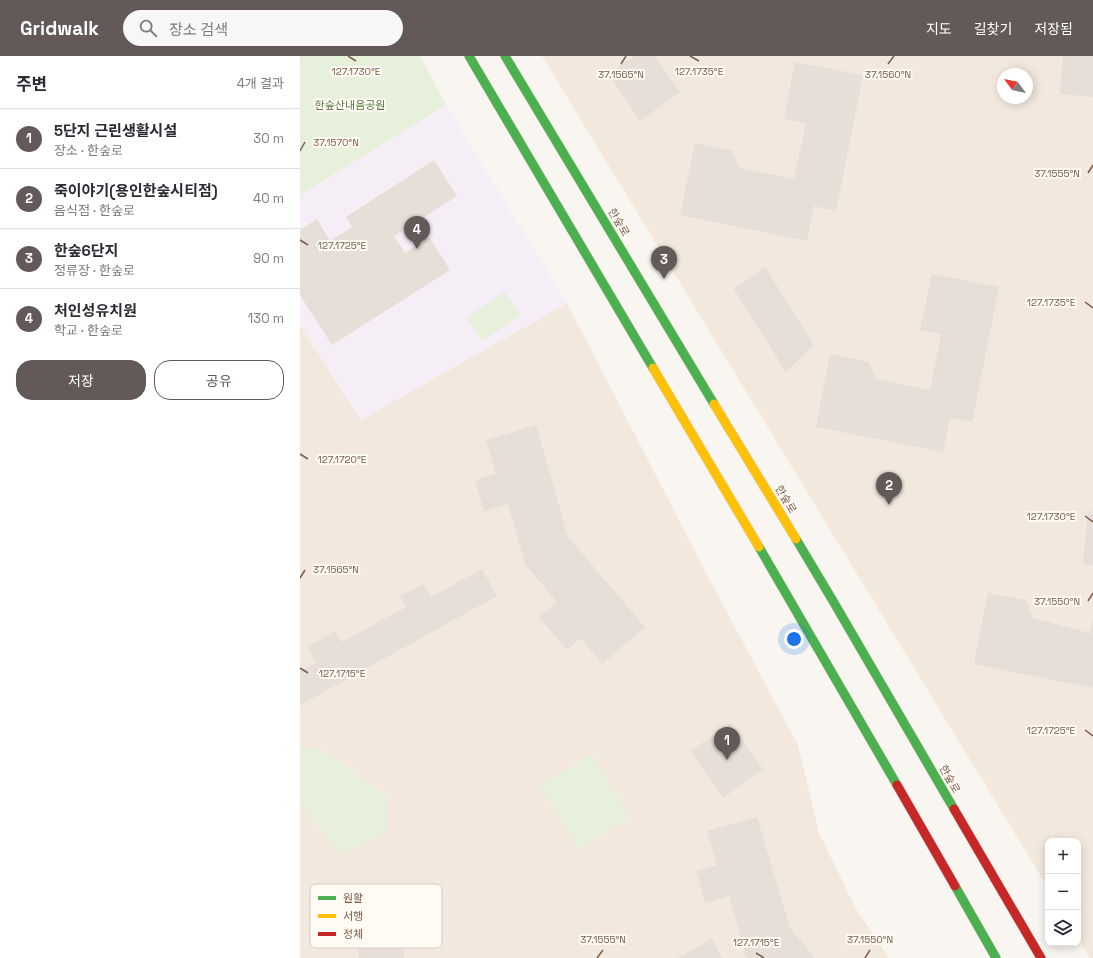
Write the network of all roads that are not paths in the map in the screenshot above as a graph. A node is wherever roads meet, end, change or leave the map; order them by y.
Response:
1 (469, 56) edge
2 (505, 56) edge
3 (996, 958) edge
4 (1041, 958) edge

1 - 3 street
2 - 4 street, 한숲로

